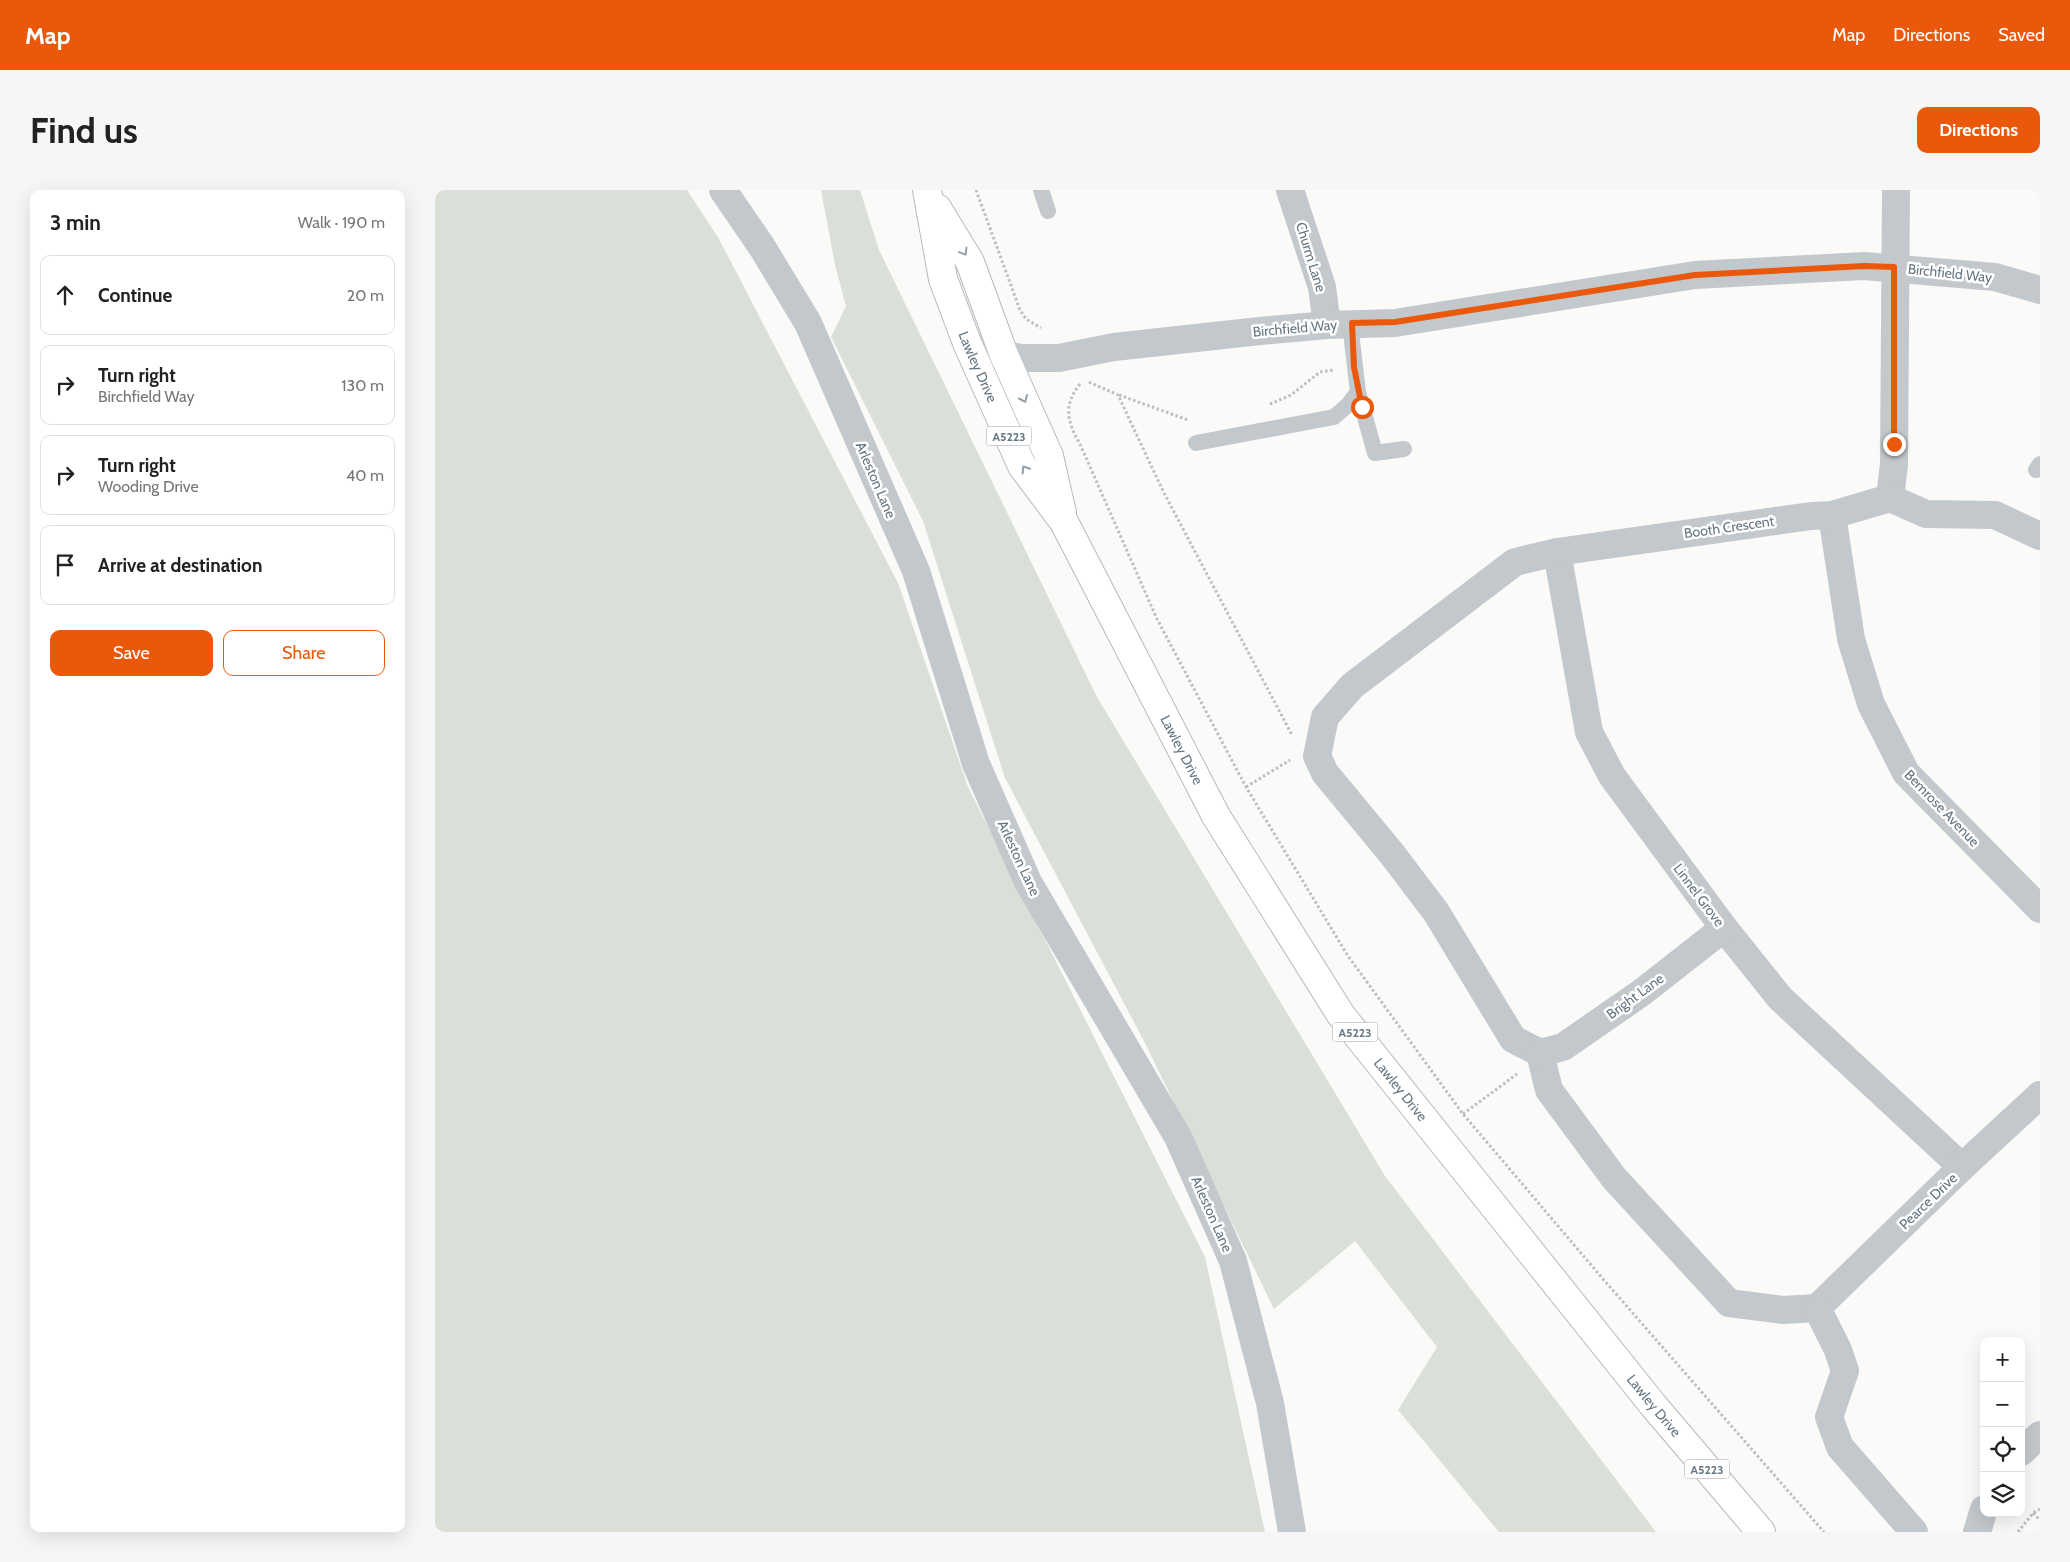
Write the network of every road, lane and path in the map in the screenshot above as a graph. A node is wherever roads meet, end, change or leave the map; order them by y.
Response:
1 (723, 190) edge
2 (976, 190) edge
3 (1041, 190) edge
4 (1290, 190) edge
5 (1896, 190) edge
6 (928, 193) edge
7 (1048, 211) dead end
8 (1894, 267) junction
9 (2040, 290) edge
10 (1339, 324) junction
11 (1045, 330) dead end
12 (967, 343) junction
13 (1004, 355) junction
14 (1354, 367) junction
15 (1358, 392) junction
16 (1118, 395) junction
17 (1266, 406) dead end
18 (1194, 420) dead end
19 (1195, 443) dead end
20 (1404, 449) dead end
21 (1890, 498) junction
22 (1832, 515) junction
23 (1064, 522) junction
24 (2040, 536) edge
25 (1557, 552) junction
26 (1309, 754) junction
27 (1246, 787) junction
28 (2040, 909) edge
29 (1724, 928) junction
30 (1540, 1053) junction
31 (2040, 1095) edge
32 (1463, 1114) junction
33 (1962, 1167) junction
34 (1817, 1308) junction
35 (2040, 1435) edge
36 (2025, 1448) edge
37 (2040, 1509) edge
38 (2033, 1513) junction
39 (1982, 1517) edge
40 (2040, 1520) edge
41 (1292, 1532) edge
42 (1761, 1532) edge
43 (1824, 1532) edge
44 (1914, 1532) edge
45 (1977, 1532) edge
46 (2017, 1532) edge

1 - 41 street, Arleston Lane
2 - 11 path
3 - 7 lane
4 - 10 street, Churm Lane
5 - 8 street
6 - 12 main road, Lawley Drive / A5223
6 -> 13 main road, Lawley Drive / A5223
8 - 9 street, Birchfield Way
8 - 10 street, Birchfield Way
8 - 21 street
10 - 13 street, Birchfield Way
10 - 14 lane
12 - 13 street, Birchfield Way
23 -> 12 main road, Lawley Drive / A5223
13 -> 23 main road, Lawley Drive / A5223
14 - 15 lane
14 - 17 path
15 - 19 lane
15 - 20 lane
16 - 18 path
16 - 26 path
16 - 27 path
21 - 22 street, Booth Crescent
21 - 24 street
22 - 25 street, Booth Crescent
22 - 28 street, Bemrose Avenue
23 - 42 main road, Lawley Drive / A5223
25 - 26 street, Booth Crescent
25 - 29 street, Linnel Grove
26 - 27 path
26 - 30 street
27 - 32 path
29 - 30 street, Bright Lane
29 - 33 street, Linnel Grove
30 - 32 path
30 - 34 street
31 - 33 street, Pearce Drive
32 - 43 path
33 - 34 street, Pearce Drive
34 - 44 street
35 - 36 street
37 - 38 path
38 - 40 path
38 - 46 path
39 - 45 street

